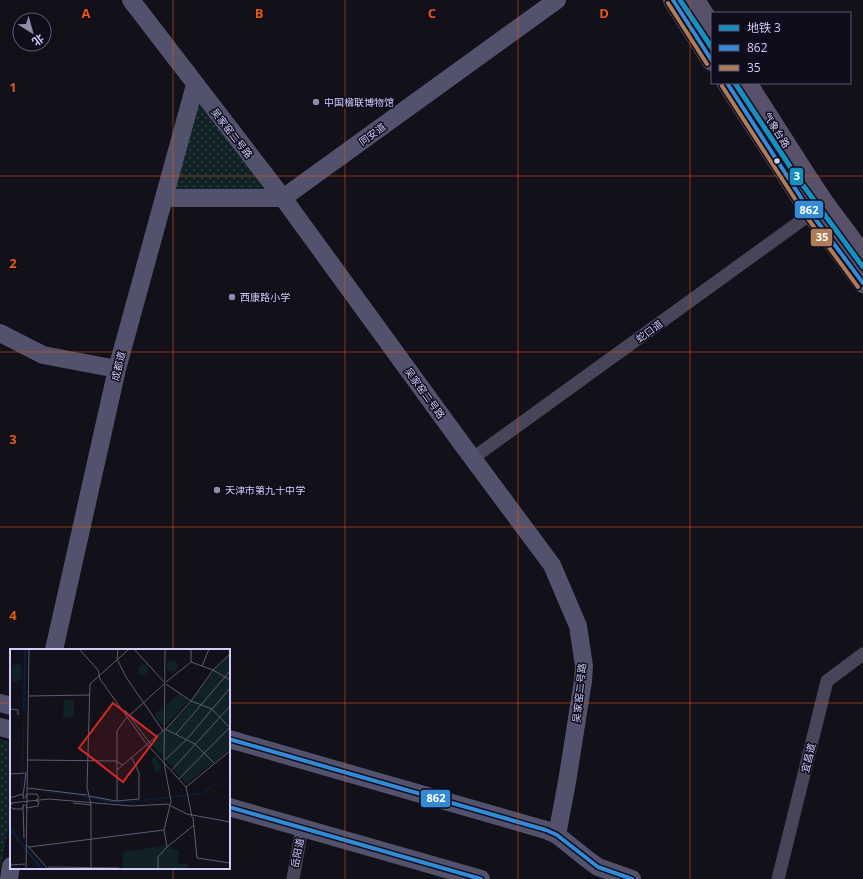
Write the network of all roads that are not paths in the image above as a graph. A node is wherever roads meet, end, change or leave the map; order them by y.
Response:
1 (131, 0) edge
2 (557, 0) edge
3 (672, 0) edge
4 (695, 0) edge
5 (711, 25) edge
6 (711, 59) edge
7 (727, 84) edge
8 (748, 84) edge
9 (195, 85) junction
10 (164, 198) junction
11 (283, 198) junction
12 (818, 208) junction
13 (863, 255) edge
14 (863, 283) edge
15 (0, 333) edge
16 (117, 369) junction
17 (473, 458) junction
18 (54, 649) edge
19 (863, 654) edge
20 (0, 703) edge
21 (10, 706) edge
22 (0, 727) edge
23 (10, 730) edge
24 (230, 739) edge
25 (230, 807) edge
26 (302, 828) junction
27 (557, 835) junction
28 (11, 869) edge
29 (9, 879) edge
30 (292, 879) edge
31 (481, 879) edge
32 (632, 879) edge
33 (778, 879) edge

1 - 9 street, 吴家窑二号路
2 - 11 street, 同安道
3 - 6 main road
4 - 5 main road
7 - 12 main road, 气象台路
8 - 12 main road, 气象台路
9 - 10 street, 成都道
9 - 11 street, 吴家窑二号路
10 - 11 street
10 - 16 street, 成都道
11 - 17 street, 吴家窑二号路
12 - 13 main road, 气象台路
12 - 14 main road, 气象台路
12 - 17 street, 蛇口道
15 - 16 street
16 - 18 street, 成都道
17 - 27 street, 吴家窑二号路
19 - 33 street, 宜昌道
20 - 21 street
22 - 23 street
24 - 27 street
25 - 26 street
26 - 30 street, 岳阳道
26 - 31 street
27 - 32 street
28 - 29 street

